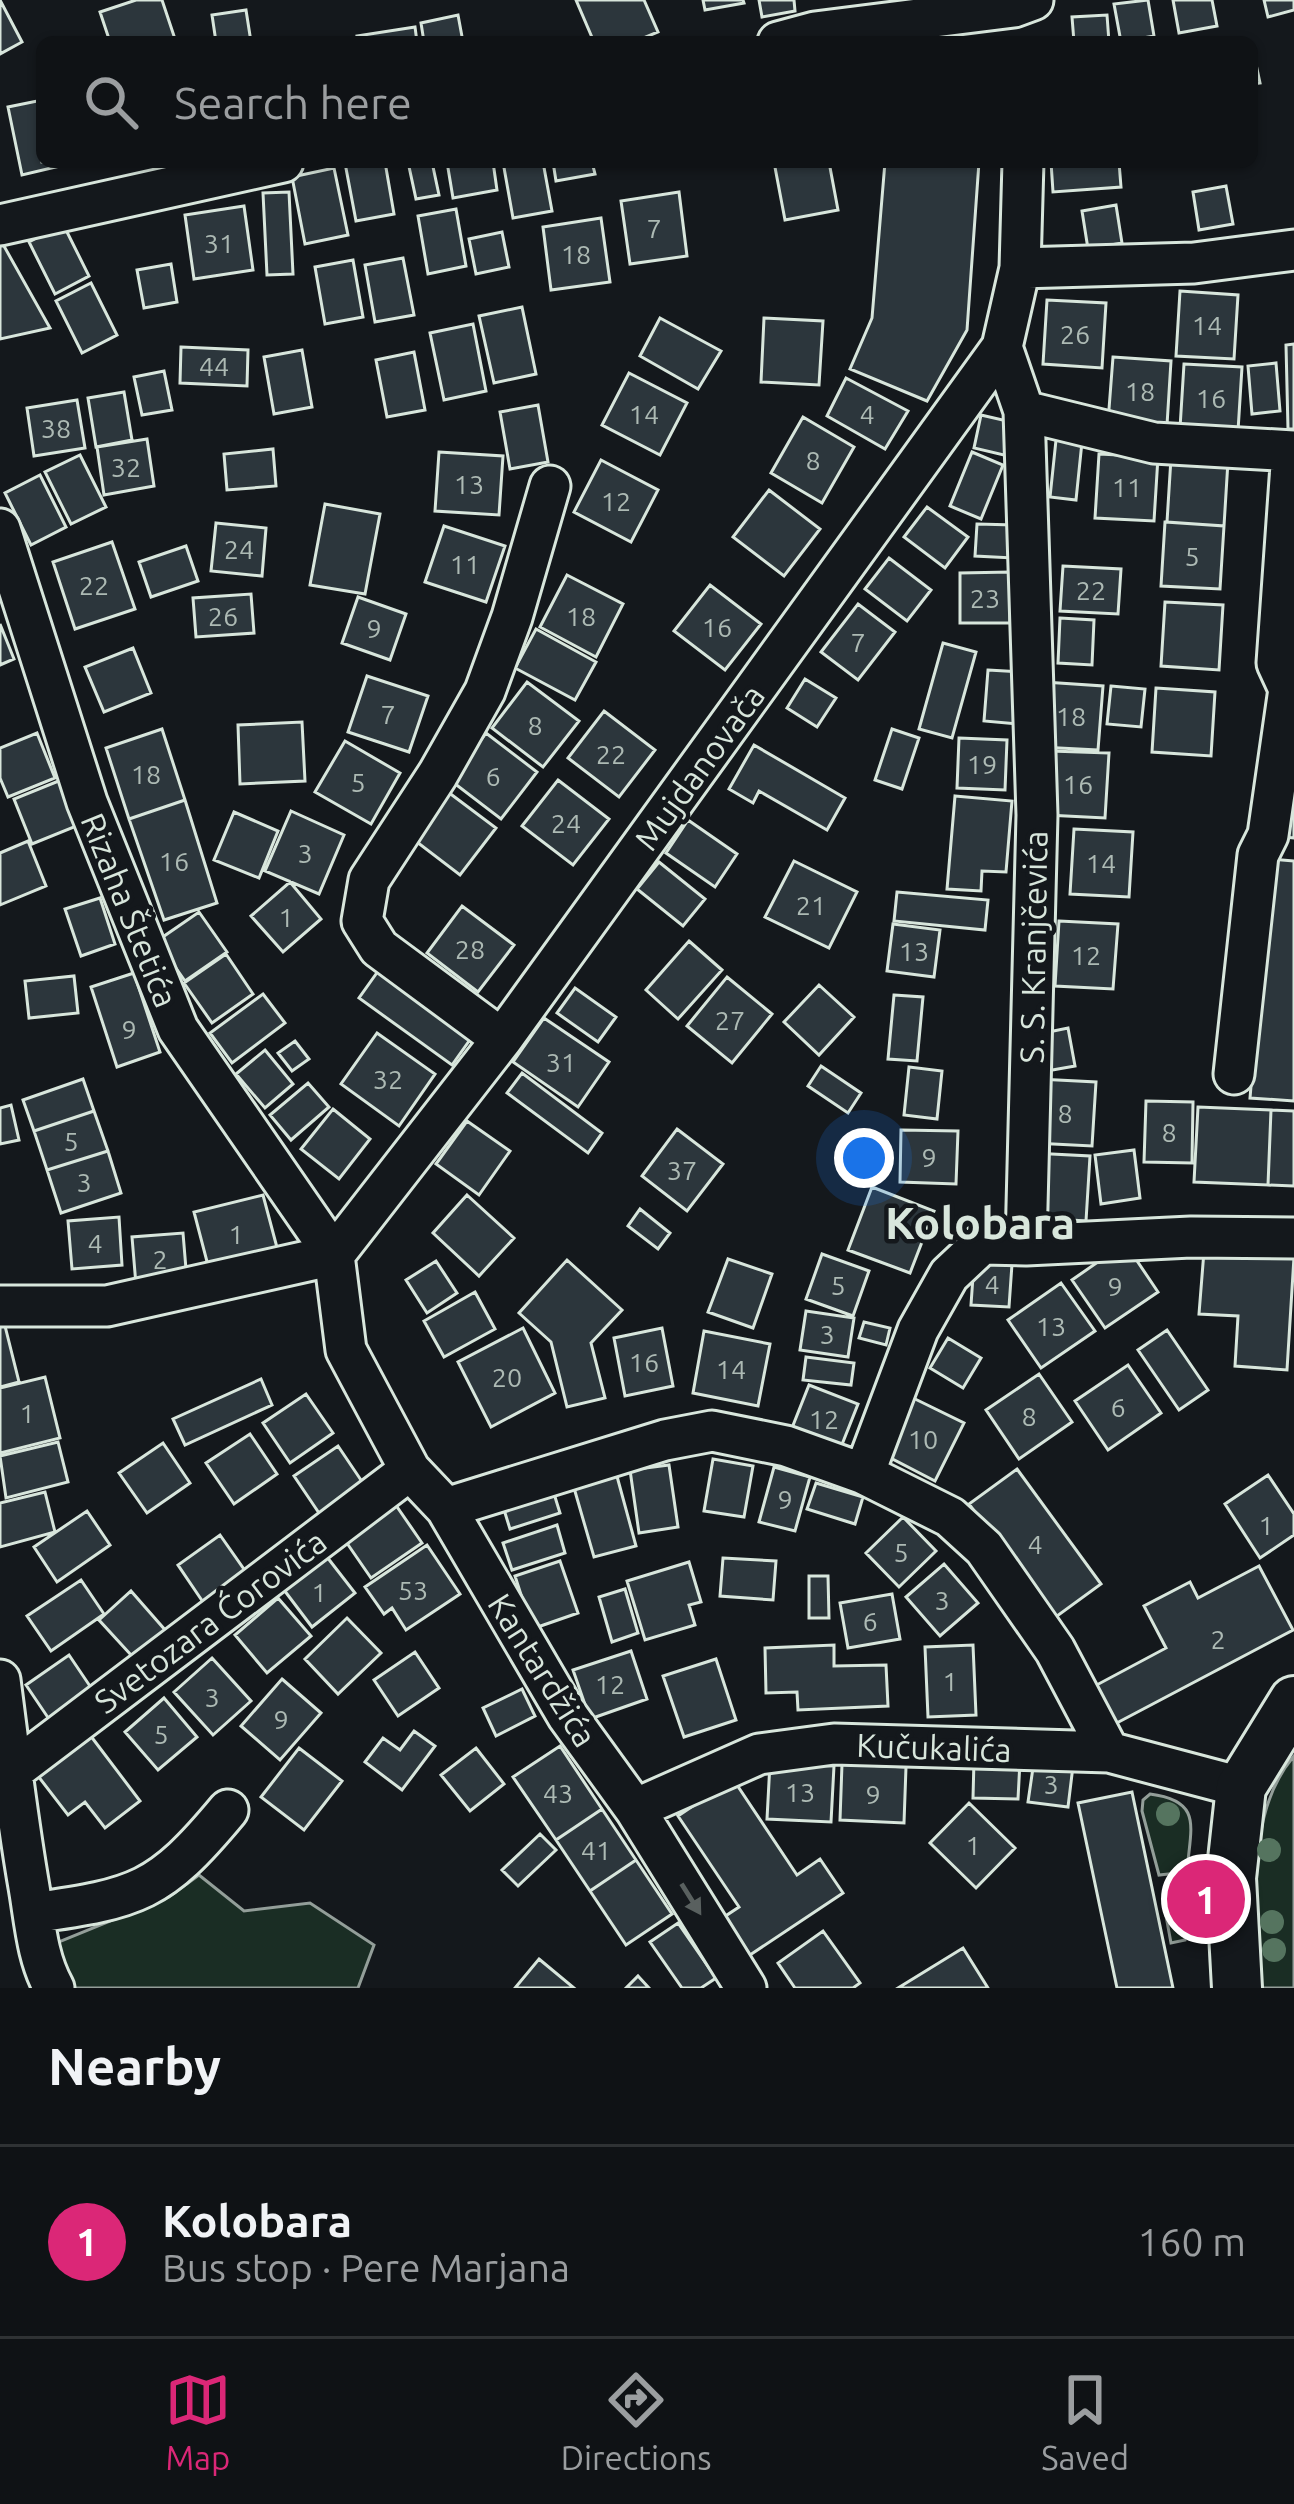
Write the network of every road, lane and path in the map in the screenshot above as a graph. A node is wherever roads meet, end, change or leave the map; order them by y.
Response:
1 (1021, 16) edge
2 (800, 25) edge
3 (257, 168) edge
4 (1023, 168) edge
5 (0, 225) edge
6 (1294, 250) edge
7 (1020, 268) junction
8 (1002, 347) junction
9 (1024, 411) junction
10 (1293, 452) edge
11 (550, 485) dead end
12 (0, 529) edge
13 (502, 1039) junction
14 (1234, 1074) dead end
15 (1294, 1238) edge
16 (1026, 1245) junction
17 (334, 1255) junction
18 (0, 1306) edge
19 (410, 1470) junction
20 (864, 1474) junction
21 (446, 1508) junction
22 (0, 1680) edge
23 (1294, 1701) edge
24 (1109, 1752) junction
25 (10, 1773) junction
26 (1241, 1787) junction
27 (635, 1809) junction
28 (228, 1810) dead end
29 (33, 1913) junction
30 (49, 1978) edge
31 (746, 1988) edge
32 (1237, 1988) edge

1 - 2 street
3 - 5 street
4 - 7 street, Mujdanovača
6 - 7 street
7 - 8 street, Mujdanovača
8 - 9 street, S. S. Kranjčevića
8 - 13 street, Mujdanovača
9 - 10 street
9 - 16 street, S. S. Kranjčevića
10 - 14 street
11 - 13 street
12 - 17 street, Rizaha Štetića
13 - 17 street, Mujdanovača
15 - 16 street
16 - 20 street
17 - 18 street
17 - 19 street, Kantardžića
19 - 21 street, Kantardžića
19 - 25 street, Svetozara Ćorovića
20 - 21 street
20 - 24 street
21 - 27 street, Kantardžića
22 - 25 street
23 - 26 main road
24 - 26 street, Kučukalića
24 - 27 street, Kučukalića
25 - 29 street
26 - 32 main road
27 -> 31 street, Kantardžića
28 - 29 street
29 - 30 street

